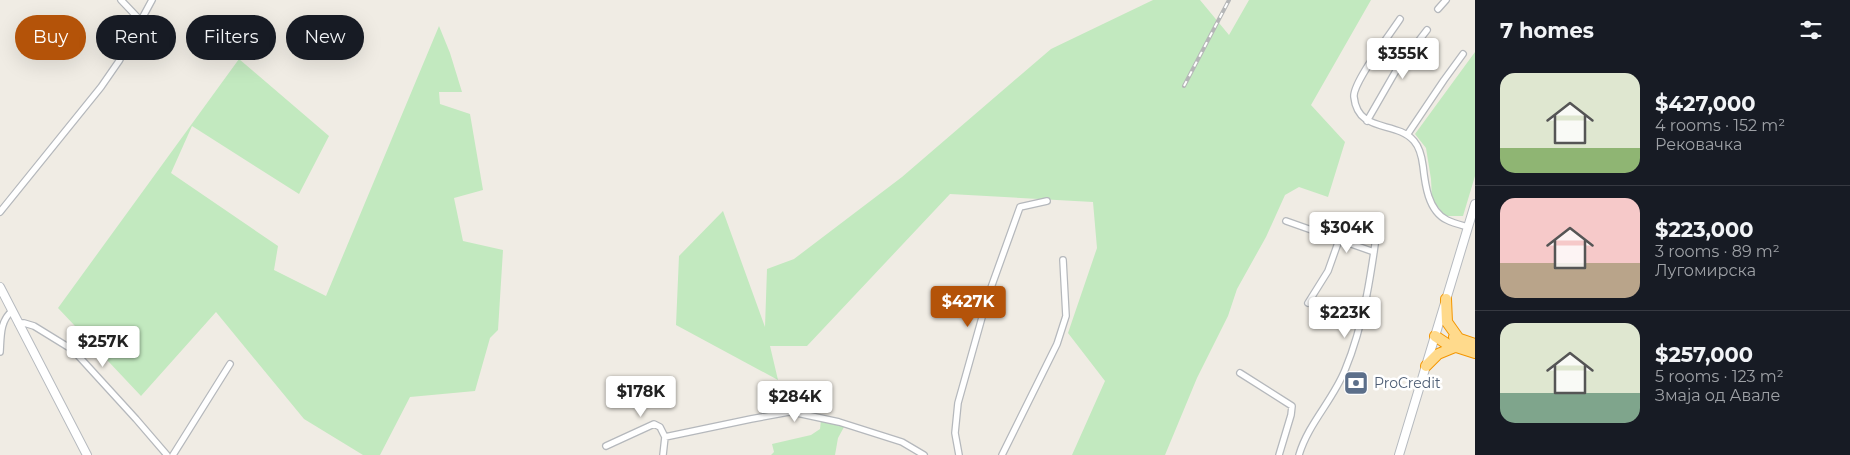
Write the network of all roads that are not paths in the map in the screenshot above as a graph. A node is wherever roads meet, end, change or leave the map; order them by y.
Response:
1 (121, 0) edge
2 (152, 0) edge
3 (1446, 0) edge
4 (1438, 9) dead end
5 (135, 15) edge
6 (144, 15) edge
7 (1400, 19) dead end
8 (1427, 30) dead end
9 (1464, 54) dead end
10 (120, 60) edge
11 (1367, 121) junction
12 (1407, 136) junction
13 (1047, 201) dead end
14 (1475, 204) edge
15 (0, 212) edge
16 (1379, 216) dead end
17 (1286, 221) dead end
18 (1468, 227) junction
19 (1339, 240) junction
20 (1374, 252) junction
21 (1063, 260) dead end
22 (0, 287) edge
23 (1446, 299) junction
24 (1308, 303) dead end
25 (12, 311) junction
26 (18, 323) junction
27 (1435, 336) junction
28 (1457, 343) junction
29 (1475, 344) edge
30 (0, 352) edge
31 (1475, 353) edge
32 (230, 364) dead end
33 (1426, 366) junction
34 (1240, 373) dead end
35 (665, 437) junction
36 (606, 446) dead end
37 (87, 455) edge
38 (167, 455) edge
39 (173, 455) edge
40 (663, 455) edge
41 (924, 455) edge
42 (959, 455) edge
43 (1002, 455) edge
44 (1279, 455) edge
45 (1299, 455) edge
46 (1399, 455) edge

1 - 5 street
2 - 6 street
3 - 4 street
7 - 11 street
8 - 11 street
9 - 12 street
10 - 15 street
11 - 12 street
12 - 18 street
13 - 42 street
14 - 18 main road
16 - 20 street
17 - 19 street
18 - 23 main road
19 - 20 street
19 - 24 street
20 - 45 street
21 - 43 street
22 - 25 main road
23 - 27 main road
23 - 28 highway
25 - 26 main road
25 - 30 street
26 - 37 main road
26 - 38 street
27 - 28 highway
27 - 33 main road
28 - 29 highway
28 - 31 highway
28 - 33 highway
32 - 39 street
33 - 46 main road
34 - 44 street
35 - 36 street
35 - 40 street
35 - 41 street

